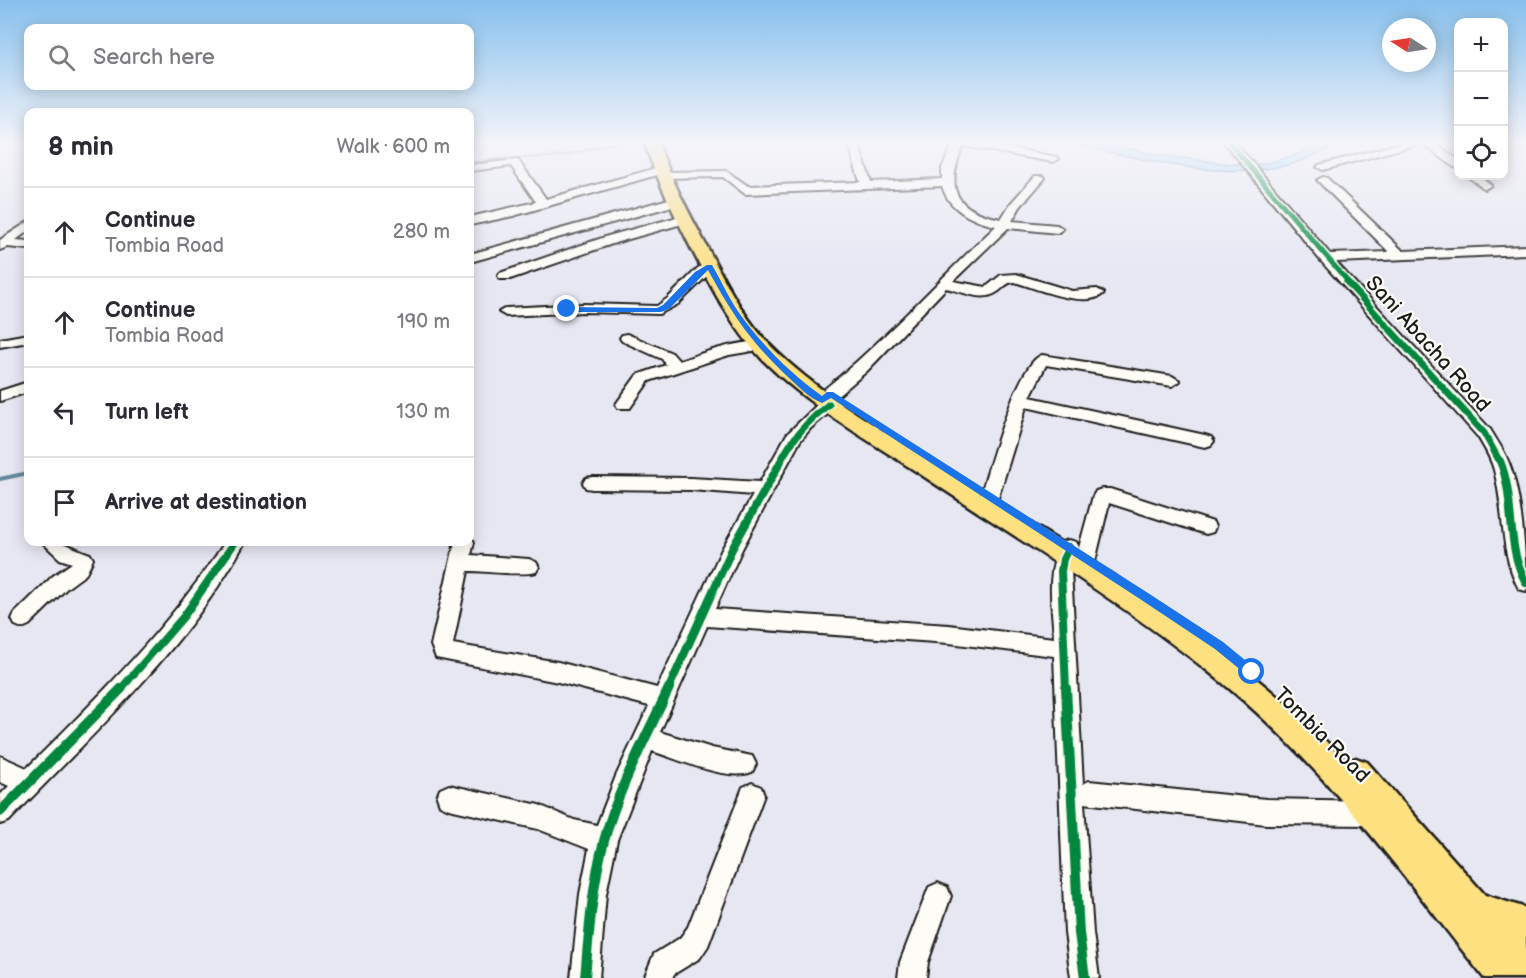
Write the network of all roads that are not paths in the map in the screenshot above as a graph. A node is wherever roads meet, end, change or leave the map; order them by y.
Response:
1 (532, 188) edge
2 (605, 188) edge
3 (671, 188) edge
4 (674, 188) edge
5 (742, 188) edge
6 (817, 188) edge
7 (948, 188) edge
8 (1031, 188) edge
9 (1267, 188) edge
10 (1331, 188) edge
11 (543, 203) junction
12 (680, 210) junction
13 (474, 220) edge
14 (1004, 225) junction
15 (24, 229) edge
16 (1057, 229) dead end
17 (3, 242) edge
18 (24, 245) edge
19 (1526, 250) edge
20 (1399, 255) junction
21 (474, 257) edge
22 (1326, 258) junction
23 (709, 266) junction
24 (505, 276) dead end
25 (943, 283) junction
26 (1097, 294) dead end
27 (506, 312) dead end
28 (627, 338) dead end
29 (24, 339) edge
30 (0, 343) edge
31 (760, 346) junction
32 (674, 366) junction
33 (1172, 381) dead end
34 (24, 388) edge
35 (0, 396) edge
36 (827, 399) junction
37 (1020, 400) junction
38 (624, 404) dead end
39 (1205, 441) dead end
40 (592, 483) dead end
41 (764, 489) junction
42 (988, 503) junction
43 (1206, 527) dead end
44 (57, 546) edge
45 (232, 546) edge
46 (462, 552) edge
47 (1075, 559) junction
48 (529, 567) dead end
49 (1526, 583) edge
50 (703, 617) junction
51 (22, 619) dead end
52 (1065, 648) junction
53 (663, 700) junction
54 (645, 738) junction
55 (744, 764) dead end
56 (0, 767) edge
57 (30, 781) junction
58 (1089, 793) dead end
59 (752, 795) dead end
60 (449, 798) dead end
61 (0, 812) edge
62 (1372, 813) junction
63 (604, 840) junction
64 (938, 896) dead end
65 (1475, 909) junction
66 (1526, 925) edge
67 (1509, 974) edge
68 (585, 978) edge
69 (658, 978) edge
70 (912, 978) edge
71 (1085, 978) edge

1 - 11 street
2 - 11 street
3 - 12 main road, Tombia Road
4 - 36 main road, Tombia Road
5 - 6 street
7 - 14 street
8 - 14 street
9 - 22 street, Sani Abacha Road
10 - 20 street
11 - 13 street
12 - 21 street
12 - 23 main road, Tombia Road
12 - 24 street
14 - 16 street
14 - 25 street
15 - 17 street
17 - 18 street
19 - 20 street
20 - 22 street
22 - 49 street, Sani Abacha Road
23 - 27 street
23 - 31 main road, Tombia Road
25 - 26 street
25 - 36 street
28 - 32 street
29 - 30 street
31 - 32 street
31 - 36 main road, Tombia Road
32 - 38 street
33 - 37 street
34 - 35 street
36 - 41 street
36 - 42 main road, Tombia Road
37 - 39 street
37 - 42 street
40 - 41 street
41 - 50 street
42 - 47 main road, Tombia Road
43 - 47 street
44 - 51 street
45 - 57 street
46 - 48 street
46 - 53 street
47 - 52 street
47 - 62 main road, Tombia Road
47 - 65 main road, Tombia Road
50 - 52 street
50 - 53 street
52 - 71 street
53 - 54 street
54 - 55 street
54 - 63 street
56 - 57 street
57 - 61 street
58 - 62 street
59 - 69 street
60 - 63 street
62 - 67 main road, Tombia Road
63 - 68 street
64 - 70 street
65 - 66 main road
65 - 67 main road, Tombia Road

